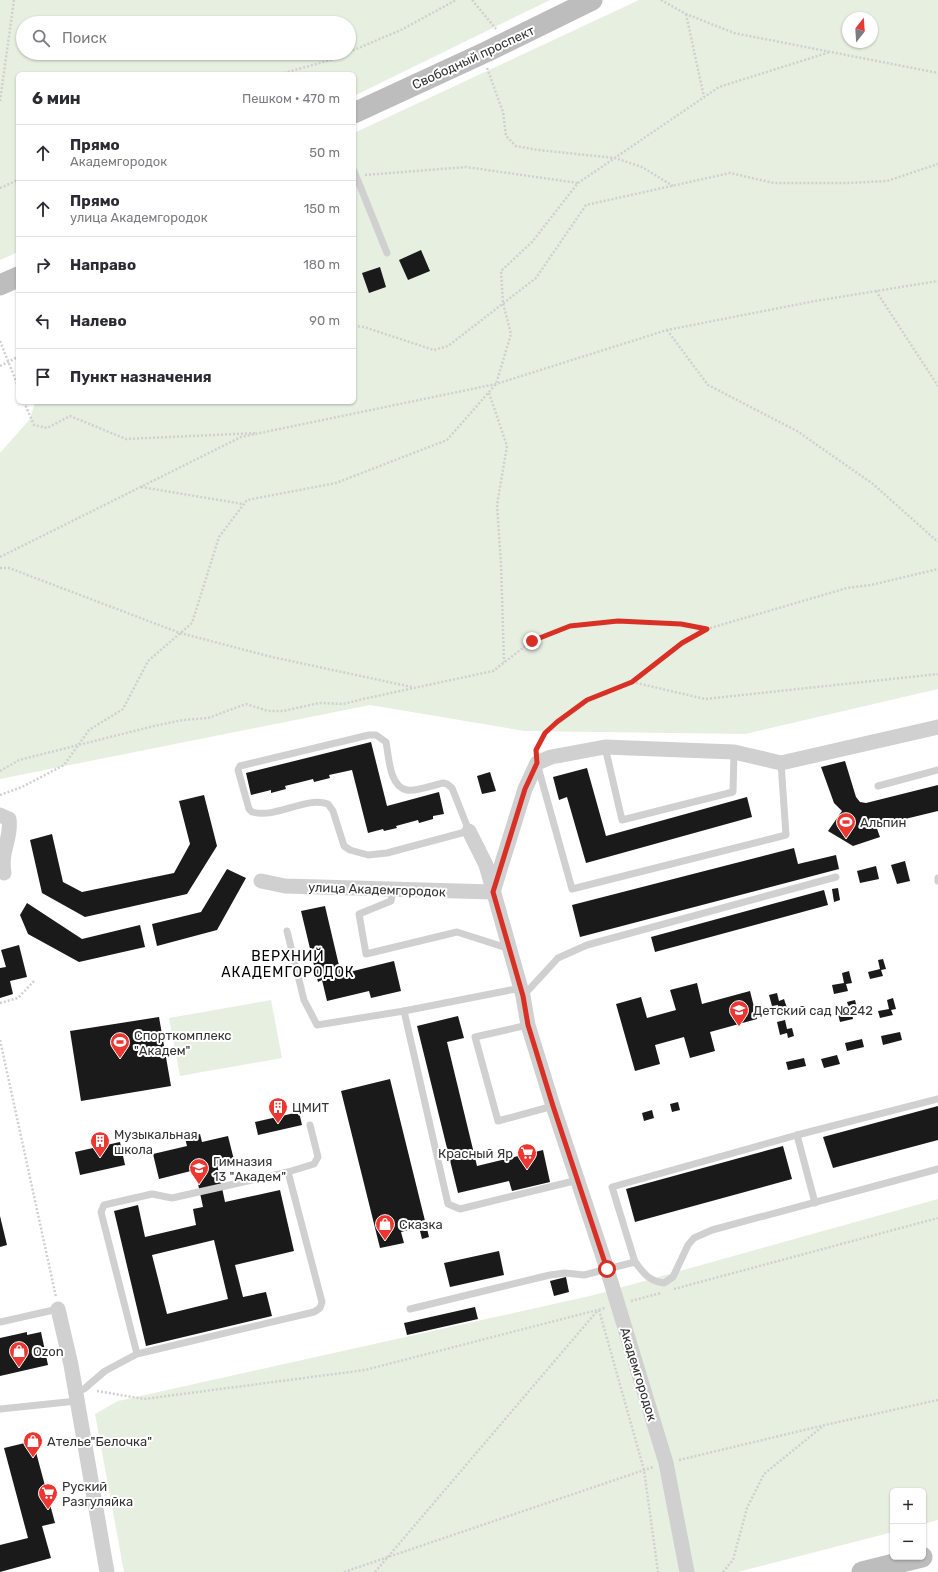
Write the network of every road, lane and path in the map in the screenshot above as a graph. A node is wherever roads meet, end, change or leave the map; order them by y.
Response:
1 (14, 0) edge
2 (456, 0) edge
3 (472, 0) edge
4 (592, 0) edge
5 (661, 0) edge
6 (686, 14) junction
7 (506, 42) junction
8 (356, 49) edge
9 (486, 52) junction
10 (830, 52) junction
11 (331, 60) edge
12 (287, 72) edge
13 (938, 73) edge
14 (704, 97) junction
15 (0, 101) edge
16 (356, 113) edge
17 (615, 158) junction
18 (938, 164) edge
19 (356, 173) edge
20 (356, 176) edge
21 (16, 181) edge
22 (578, 183) junction
23 (674, 186) junction
24 (0, 188) edge
25 (387, 253) dead end
26 (16, 278) edge
27 (938, 281) edge
28 (0, 286) edge
29 (876, 291) junction
30 (503, 303) junction
31 (356, 326) edge
32 (667, 330) junction
33 (0, 340) edge
34 (16, 358) edge
35 (8, 362) junction
36 (0, 366) edge
37 (16, 381) edge
38 (496, 384) junction
39 (938, 386) edge
40 (489, 393) junction
41 (25, 404) edge
42 (264, 432) junction
43 (140, 487) junction
44 (243, 504) junction
45 (938, 542) edge
46 (0, 557) edge
47 (0, 568) edge
48 (938, 569) edge
49 (707, 629) junction
50 (180, 633) junction
51 (504, 663) junction
52 (938, 674) edge
53 (632, 682) junction
54 (415, 688) junction
55 (938, 727) edge
56 (78, 745) junction
57 (605, 747) junction
58 (734, 752) junction
59 (537, 763) junction
60 (780, 763) junction
61 (0, 770) edge
62 (938, 770) edge
63 (878, 786) dead end
64 (0, 795) edge
65 (0, 815) edge
66 (469, 831) junction
67 (2, 874) edge
68 (836, 877) dead end
69 (938, 878) edge
70 (261, 881) dead end
71 (938, 881) edge
72 (393, 890) junction
73 (493, 892) junction
74 (287, 931) dead end
75 (510, 950) junction
76 (36, 980) dead end
77 (522, 992) junction
78 (0, 1003) edge
79 (404, 1011) junction
80 (528, 1025) junction
81 (0, 1040) edge
82 (938, 1099) edge
83 (553, 1106) junction
84 (310, 1125) dead end
85 (797, 1135) junction
86 (938, 1169) edge
87 (288, 1172) junction
88 (578, 1180) junction
89 (815, 1203) junction
90 (938, 1218) edge
91 (635, 1262) junction
92 (607, 1269) junction
93 (672, 1290) dead end
94 (664, 1292) dead end
95 (618, 1304) junction
96 (58, 1309) junction
97 (410, 1309) dead end
98 (599, 1310) junction
99 (0, 1322) edge
100 (137, 1354) junction
101 (79, 1394) junction
102 (938, 1400) edge
103 (0, 1409) edge
104 (825, 1425) junction
105 (666, 1463) junction
106 (644, 1470) junction
107 (938, 1553) edge
108 (390, 1556) junction
109 (926, 1556) edge
110 (911, 1560) edge
111 (107, 1572) edge
112 (344, 1572) edge
113 (375, 1572) edge
114 (658, 1572) edge
115 (687, 1572) edge
116 (723, 1572) edge
117 (862, 1572) edge

1 - 15 path
2 - 8 path
3 - 7 path
4 - 7 main road, Свободный проспект
5 - 6 path
6 - 10 path
6 - 14 path
7 - 9 main road, Свободный проспект
9 - 16 main road, Свободный проспект
9 - 17 path
10 - 13 path
10 - 14 path
11 - 12 path
14 - 17 path
17 - 22 path
17 - 23 path
18 - 23 path
19 - 22 path
20 - 25 lane
21 - 24 path
22 - 30 path
23 - 30 path
26 - 28 main road
27 - 29 path
29 - 32 path
29 - 39 path
30 - 31 path
30 - 38 path
32 - 38 path
32 - 45 path
33 - 35 path
34 - 35 path
35 - 36 path
35 - 37 path
38 - 40 path
38 - 42 path
40 - 44 path
40 - 51 path
41 - 42 path
42 - 43 path
43 - 44 path
43 - 46 path
44 - 50 path
47 - 50 path
48 - 49 path
49 - 51 path
49 - 53 path
50 - 54 path
50 - 56 path
51 - 54 path
52 - 53 path
53 - 59 path
54 - 56 path
55 - 60 street
56 - 61 path
56 - 64 path
57 - 58 street
57 - 58 lane
57 - 59 street
58 - 60 street
59 - 60 lane
59 - 73 street
62 - 63 lane
65 - 67 street
66 - 66 lane
66 - 73 street
68 - 77 lane
69 - 71 lane
70 - 72 street, улица Академгородок
72 - 73 street, улица Академгородок
72 - 75 lane
73 - 75 street
74 - 79 lane
75 - 77 street
76 - 78 path
77 - 79 lane
77 - 80 street
79 - 88 lane
80 - 83 street
80 - 83 lane
81 - 96 path
82 - 85 lane
83 - 88 street
84 - 87 lane
85 - 89 lane
85 - 91 lane
86 - 89 lane
87 - 100 lane
87 - 100 lane
88 - 92 street, Академгородок
89 - 91 lane
90 - 93 path
91 - 92 lane
92 - 95 street, Академгородок
92 - 97 lane
94 - 95 path
95 - 98 path
95 - 105 street, Академгородок
96 - 99 lane
96 - 101 street
98 - 101 path
98 - 106 path
98 - 108 path
100 - 101 lane
101 - 103 lane
101 - 111 street
102 - 104 path
104 - 105 path
104 - 116 path
105 - 106 path
105 - 115 street, Академгородок
106 - 108 path
106 - 114 path
107 - 109 main road
108 - 112 path
108 - 113 path
110 - 117 main road

